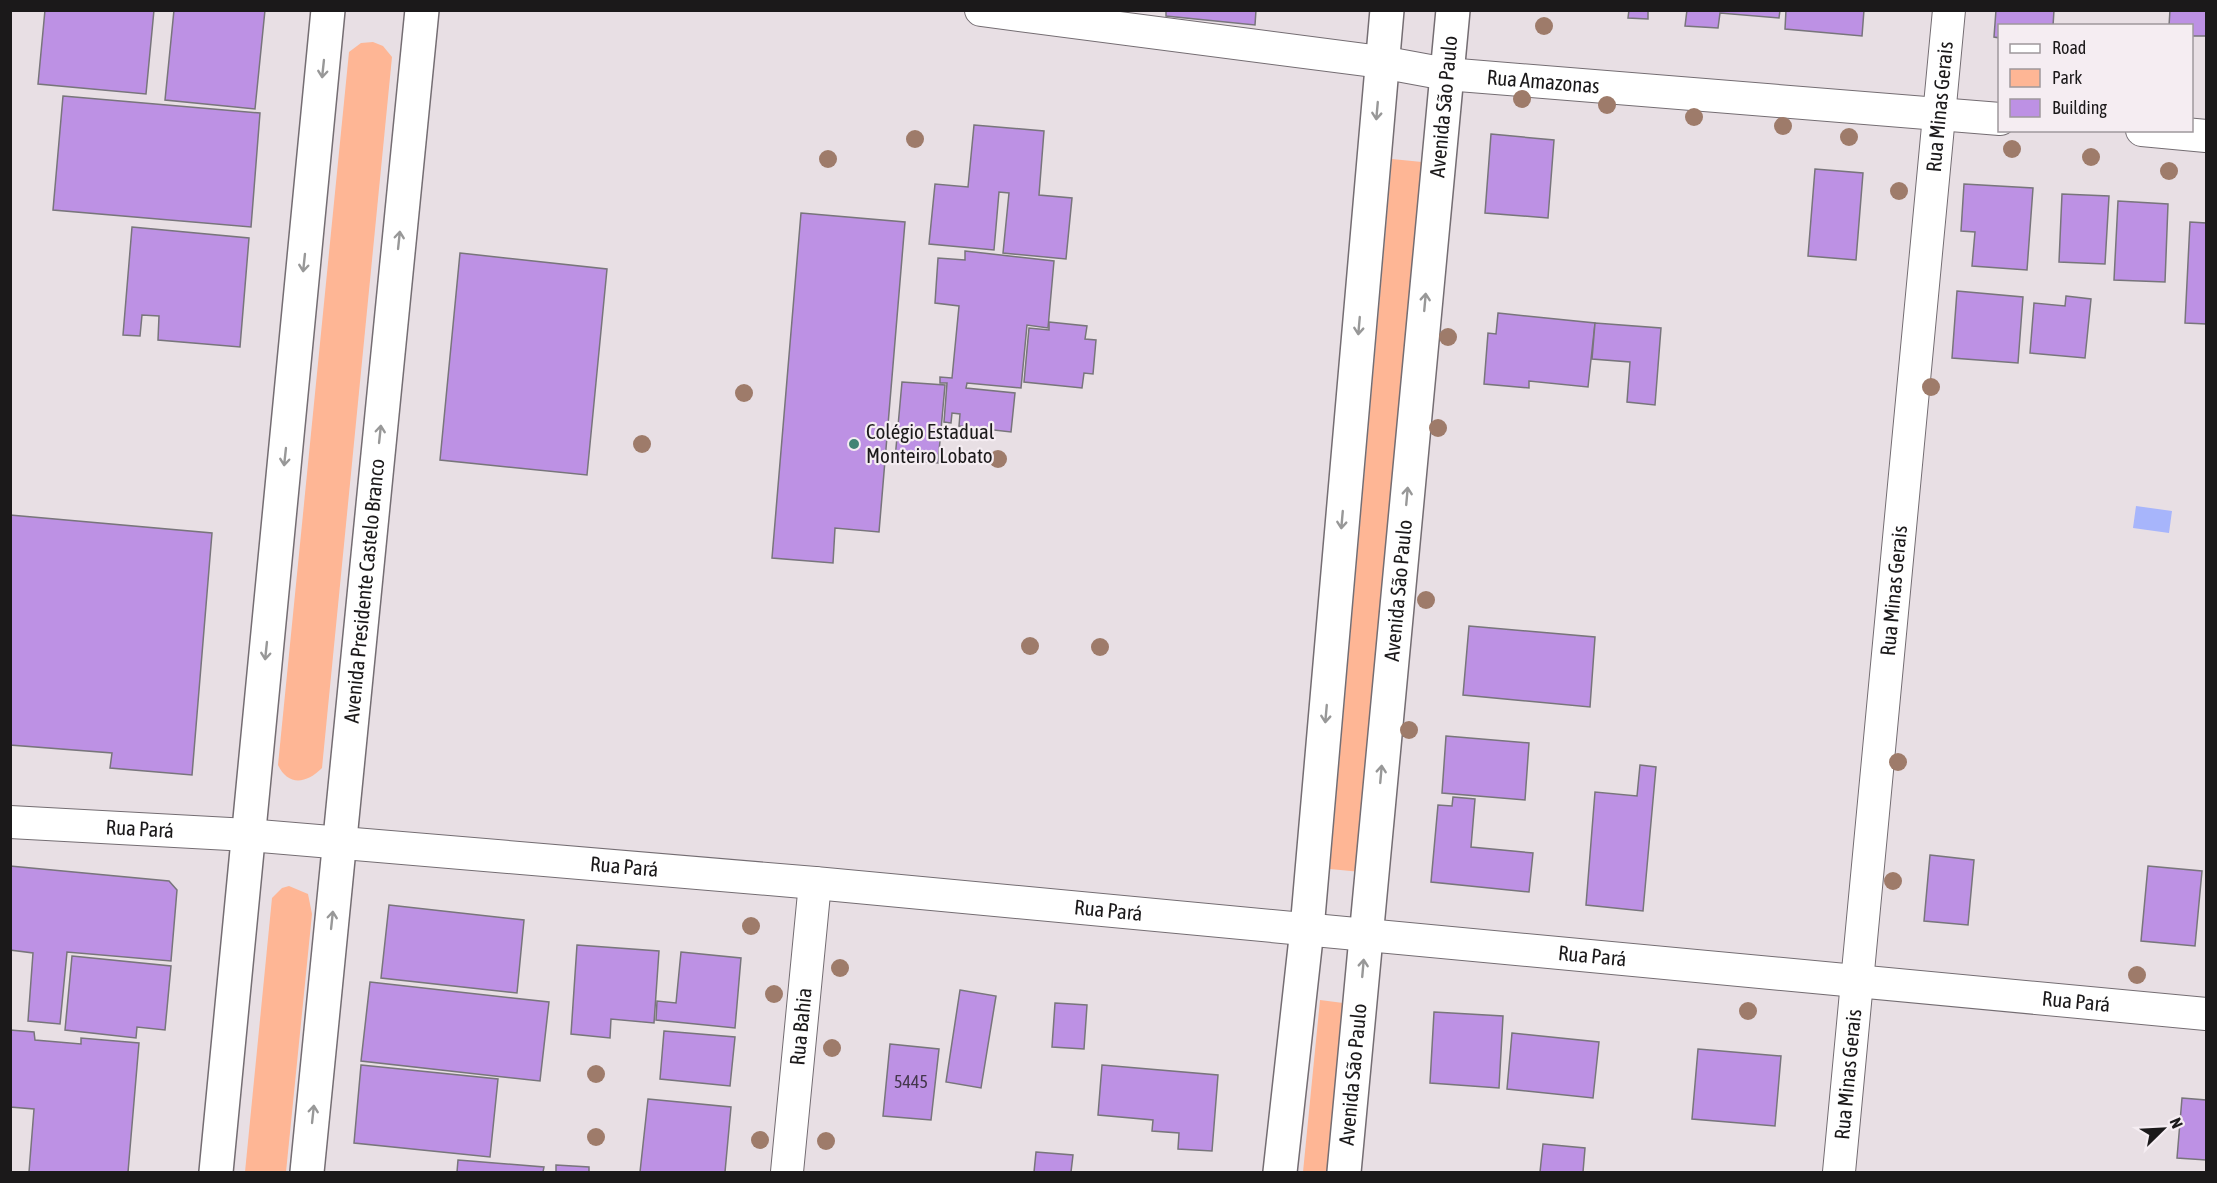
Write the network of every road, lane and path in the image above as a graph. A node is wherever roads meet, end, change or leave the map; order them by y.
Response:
1 (328, 10) edge
2 (422, 10) edge
3 (981, 10) edge
4 (1387, 10) edge
5 (1453, 10) edge
6 (1949, 10) edge
7 (1381, 62) junction
8 (1446, 74) junction
9 (1939, 114) junction
10 (1998, 119) edge
11 (2163, 132) edge
12 (2206, 136) edge
13 (10, 822) edge
14 (248, 835) junction
15 (340, 844) junction
16 (815, 883) junction
17 (1307, 929) junction
18 (1366, 936) junction
19 (1857, 982) junction
20 (2206, 1014) edge
21 (216, 1173) edge
22 (307, 1173) edge
23 (787, 1173) edge
24 (1280, 1173) edge
25 (1344, 1173) edge
26 (1839, 1173) edge

1 -> 14 street
15 -> 2 street, Avenida Presidente Castelo Branco
3 - 7 street, Rua Amazonas
4 - 7 street
5 - 8 street, Avenida São Paulo
6 - 9 street, Rua Minas Gerais
7 - 8 street, Rua Amazonas
7 -> 17 street
8 - 9 street, Rua Amazonas
18 -> 8 street, Avenida São Paulo
9 - 10 street, Rua Amazonas
9 - 19 street, Rua Minas Gerais
11 - 12 street
13 - 14 street, Rua Pará
14 - 15 street, Rua Pará
14 - 21 street
15 - 16 street, Rua Pará
22 -> 15 street, Avenida Presidente Castelo Branco
16 - 17 street, Rua Pará
16 - 23 street, Rua Bahia
17 - 18 street, Rua Pará
17 - 24 street
18 - 19 street, Rua Pará
25 -> 18 street, Avenida São Paulo
19 - 20 street, Rua Pará
19 - 26 street, Rua Minas Gerais

